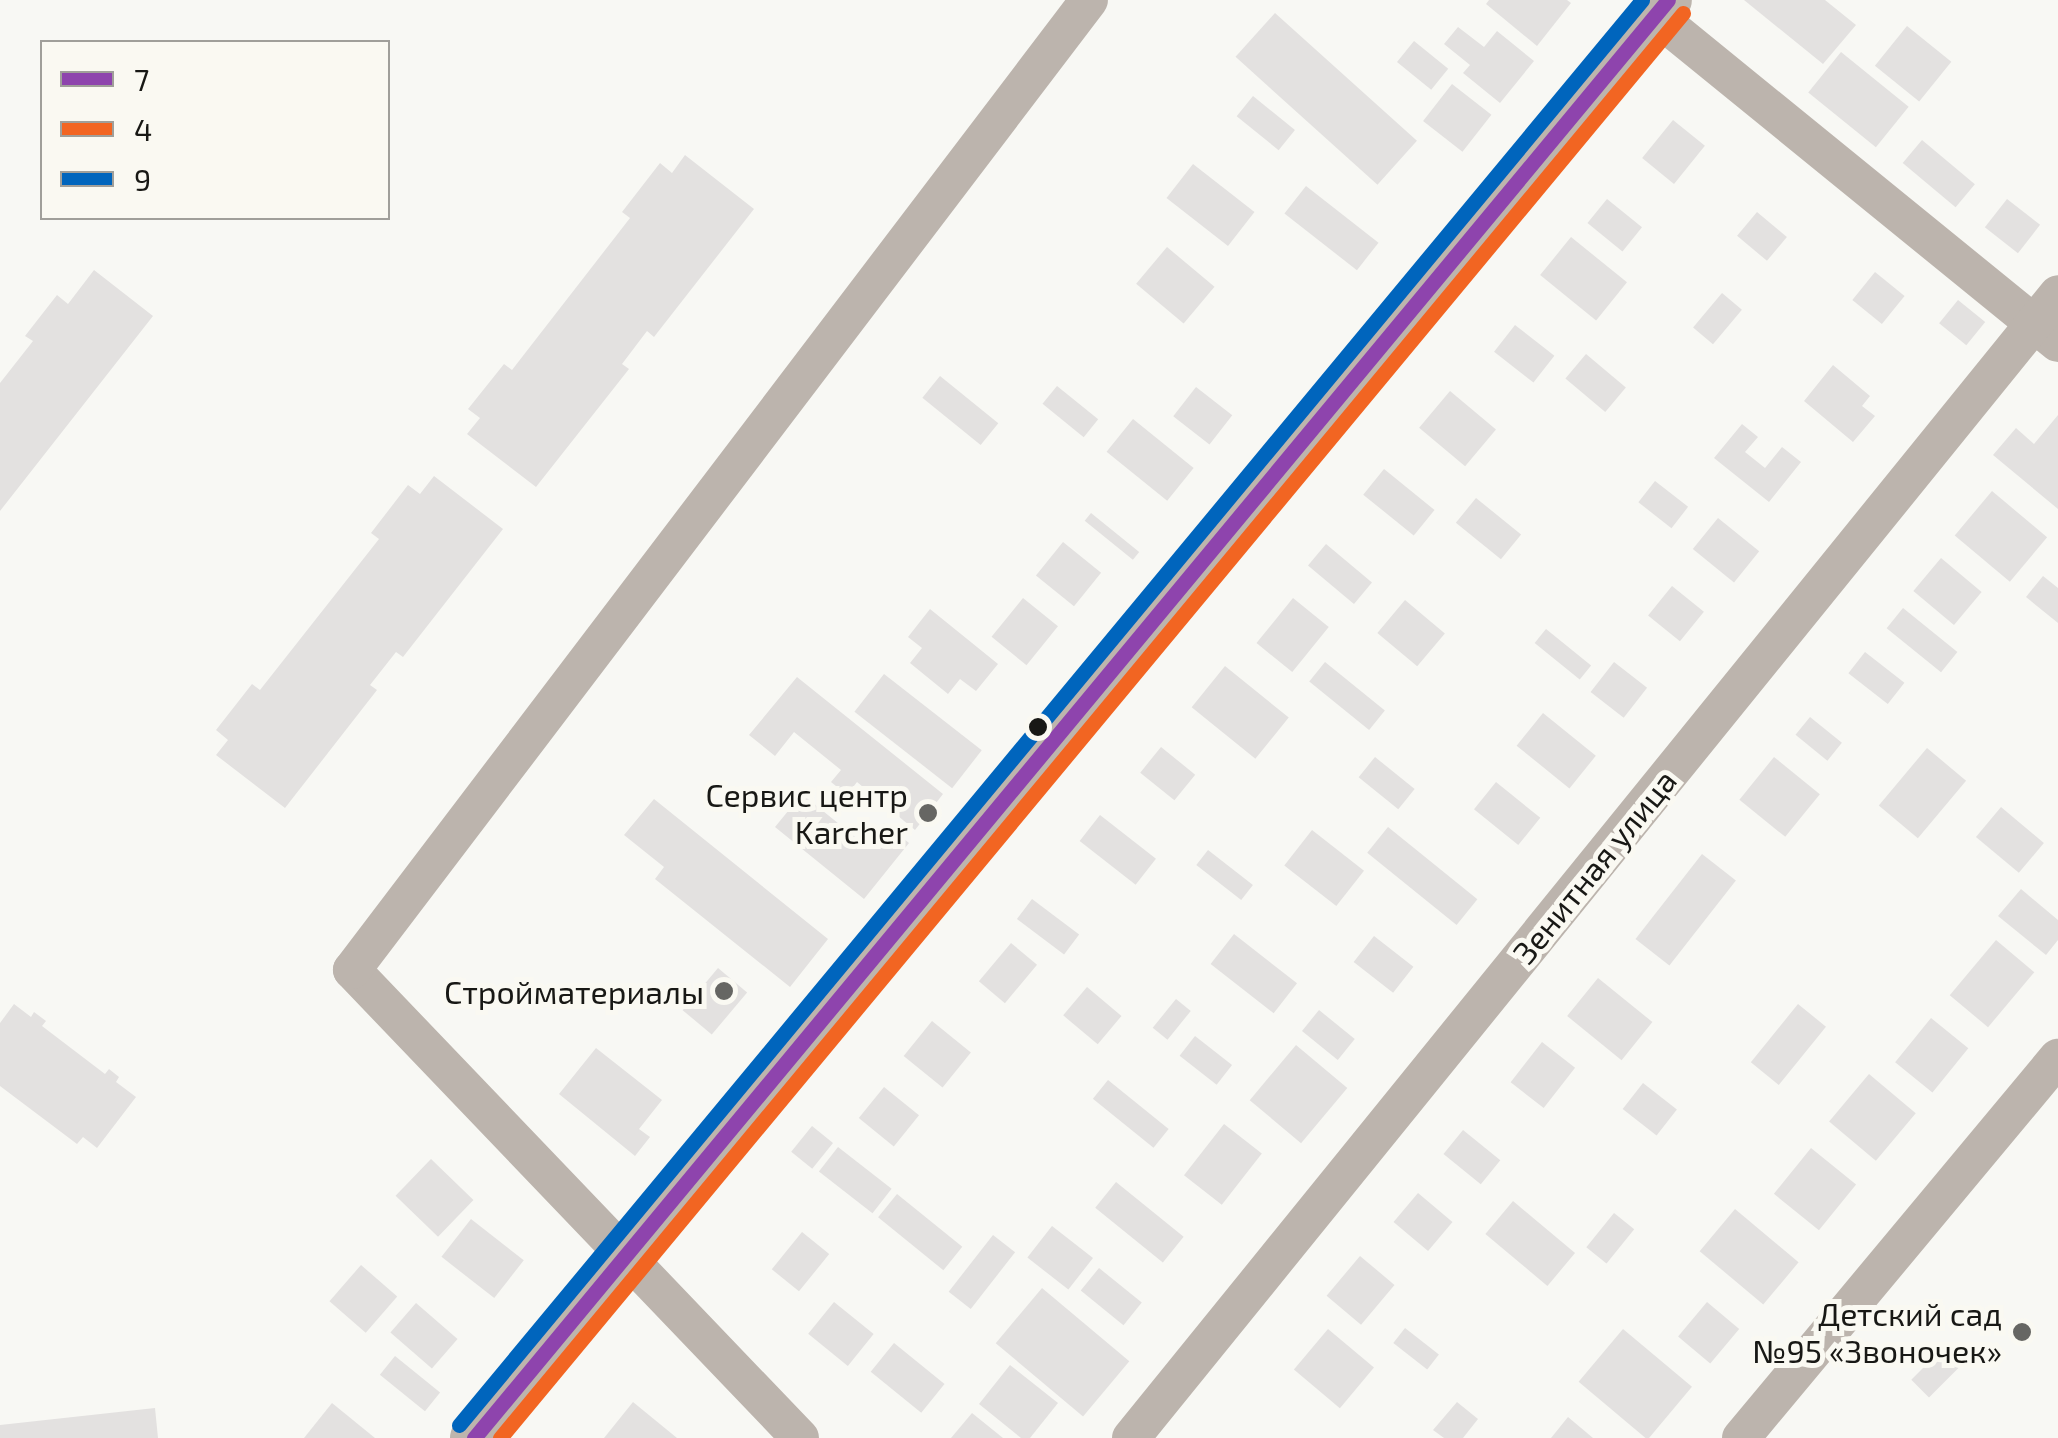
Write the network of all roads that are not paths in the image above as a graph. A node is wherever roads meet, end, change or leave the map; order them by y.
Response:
1 (1089, 0) edge
2 (1662, 8) edge
3 (2050, 320) edge
4 (2058, 1058) edge
5 (626, 1260) junction
6 (474, 1438) edge
7 (800, 1438) edge
8 (1131, 1438) edge
9 (1741, 1438) edge

1 - 5 street
2 - 3 street
2 - 5 main road
3 - 8 street, Зенитная улица
4 - 9 street
5 - 6 main road
5 - 7 street

